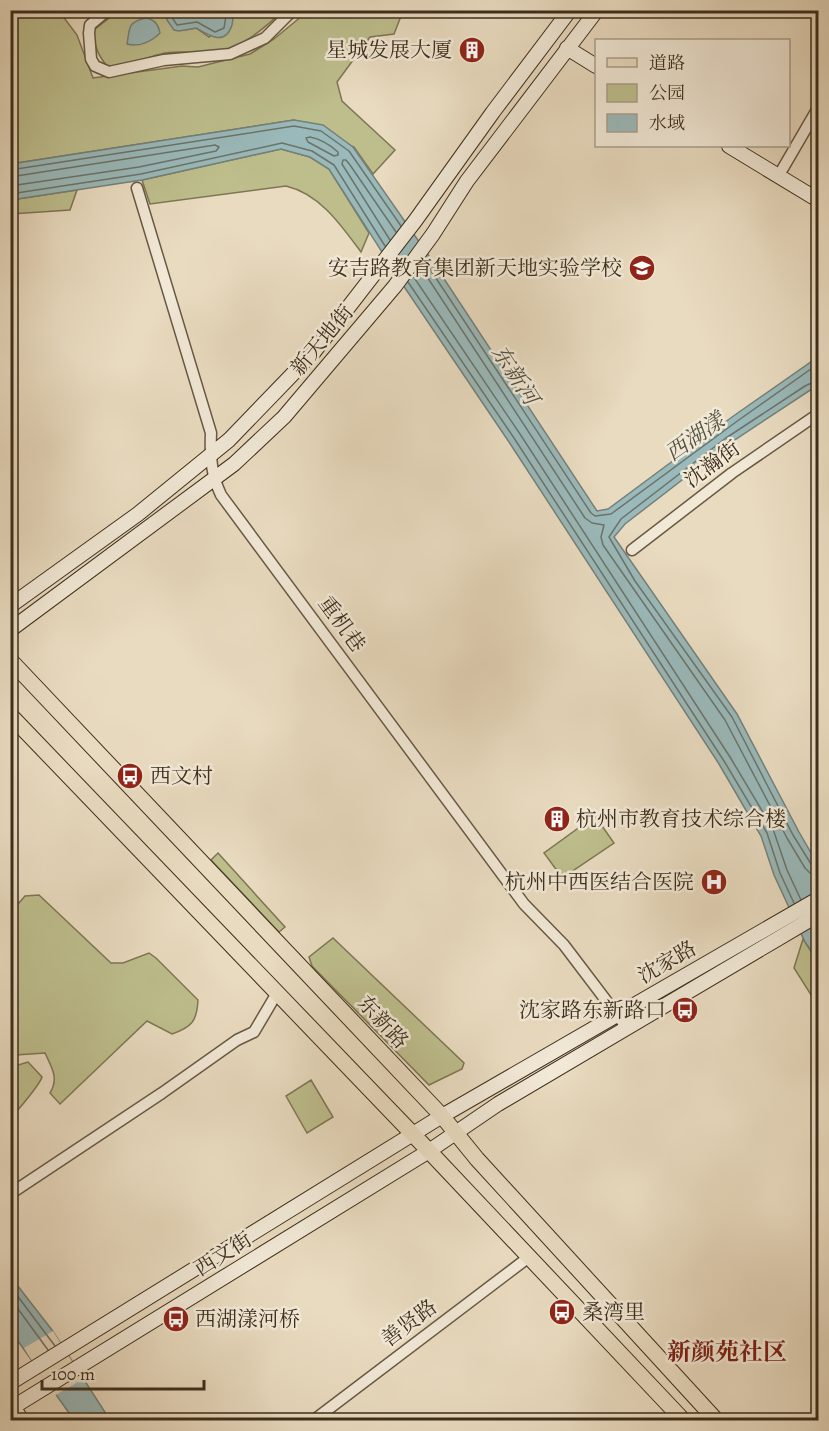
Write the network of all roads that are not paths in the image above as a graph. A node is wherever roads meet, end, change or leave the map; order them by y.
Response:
1 (108, 10) edge
2 (293, 10) edge
3 (570, 10) edge
4 (597, 10) edge
5 (567, 48) junction
6 (595, 65) edge
7 (819, 108) edge
8 (731, 147) edge
9 (779, 175) junction
10 (137, 188) dead end
11 (819, 200) edge
12 (819, 414) edge
13 (210, 456) junction
14 (213, 480) junction
15 (633, 550) dead end
16 (10, 606) edge
17 (10, 630) edge
18 (10, 660) edge
19 (10, 715) edge
20 (819, 899) edge
21 (819, 915) edge
22 (780, 930) junction
23 (277, 993) junction
24 (619, 1014) junction
25 (627, 1028) junction
26 (442, 1116) junction
27 (412, 1134) junction
28 (456, 1134) junction
29 (429, 1151) junction
30 (10, 1194) edge
31 (529, 1257) junction
32 (10, 1383) edge
33 (11, 1406) edge
34 (22, 1420) edge
35 (314, 1420) edge
36 (683, 1420) edge
37 (716, 1420) edge

1 - 2 street
3 - 13 main road, 新天地街
4 - 5 main road, 新天地街
5 - 6 main road
5 - 14 main road, 新天地街
7 - 9 street
8 - 9 main road
9 - 11 main road
10 - 13 street, 重机巷
12 - 15 street, 沈瀚街
13 - 14 street, 重机巷
13 - 16 main road, 新天地街
14 - 17 main road, 新天地街
14 - 24 street, 重机巷
18 - 26 main road, 东新路
19 - 23 main road
20 - 22 main road, 沈家路
21 - 22 main road, 沈家路
22 - 24 main road, 沈家路
22 - 25 main road, 沈家路
23 - 27 main road
23 - 30 street
24 - 25 street, 重机巷
24 - 26 main road, 沈家路
25 - 28 main road, 沈家路
26 - 27 main road, 沈家路
26 - 28 main road, 东新路
27 - 29 main road
27 - 32 main road, 西文街
28 - 29 main road, 西文街
28 - 37 main road, 东新路
29 - 31 main road
29 - 33 main road, 西文街
31 - 35 street, 善贤路
31 - 36 main road
33 - 34 main road

